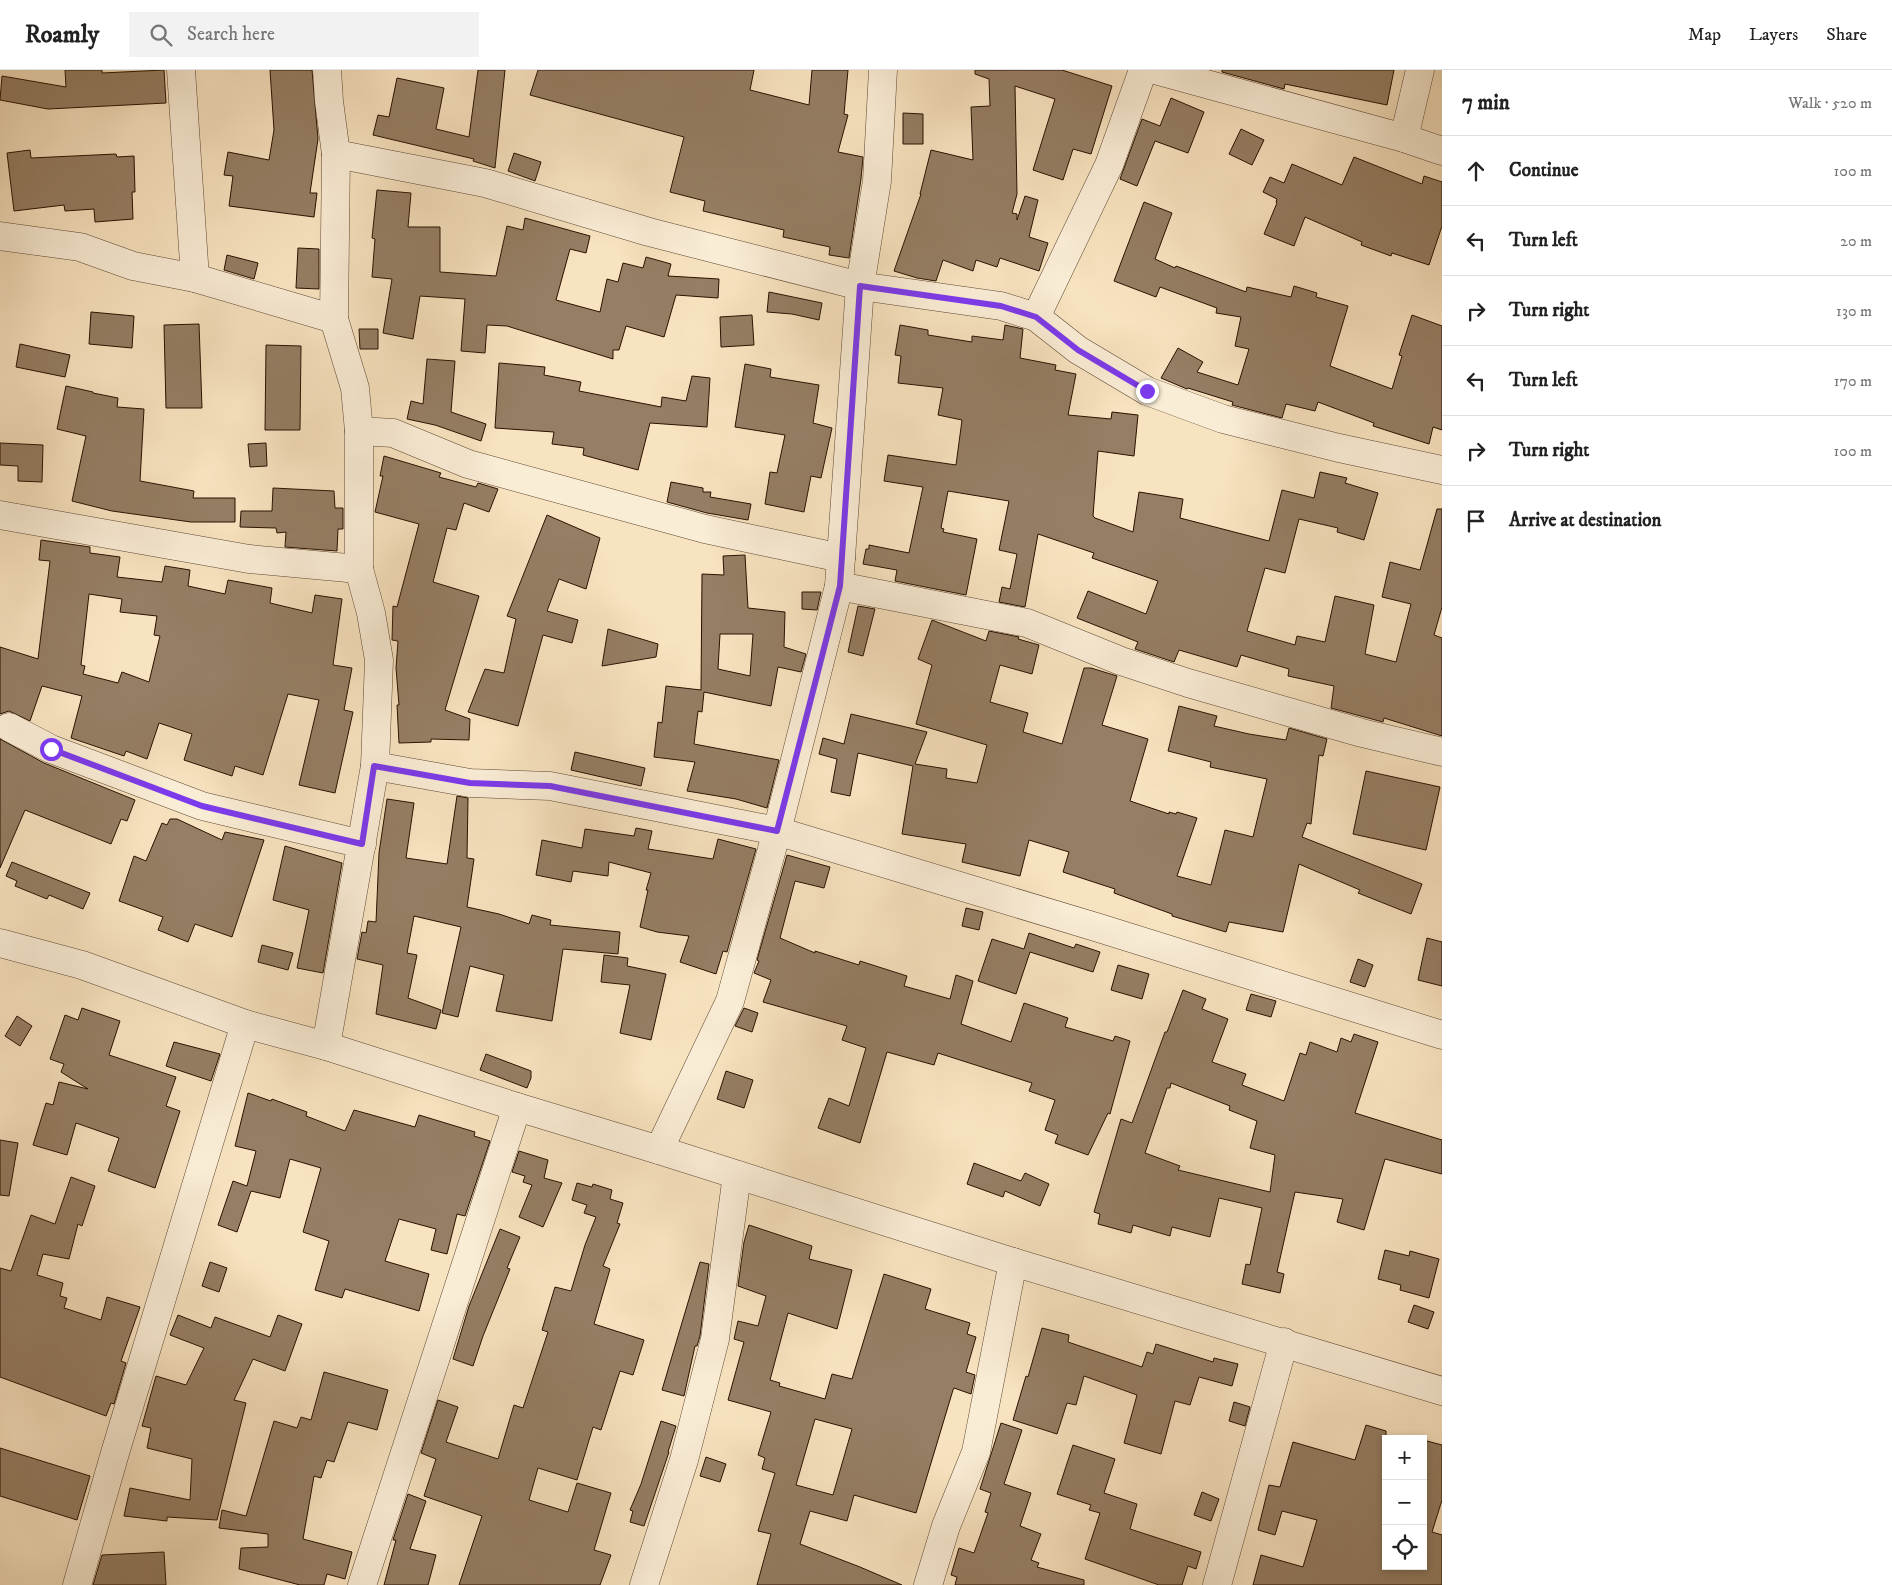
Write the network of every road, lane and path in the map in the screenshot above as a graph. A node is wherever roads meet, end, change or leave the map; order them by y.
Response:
1 (182, 70) edge
2 (327, 70) edge
3 (883, 70) edge
4 (1143, 70) edge
5 (1155, 70) edge
6 (1420, 70) edge
7 (1404, 138) junction
8 (1442, 152) edge
9 (336, 154) junction
10 (0, 236) edge
11 (195, 278) junction
12 (860, 286) junction
13 (1036, 317) junction
14 (334, 319) junction
15 (359, 431) junction
16 (1442, 470) edge
17 (0, 515) edge
18 (841, 558) junction
19 (359, 569) junction
20 (840, 586) junction
21 (10, 727) dead end
22 (1442, 752) edge
23 (374, 766) junction
24 (777, 831) junction
25 (362, 844) junction
26 (1, 947) edge
27 (245, 1024) junction
28 (1442, 1035) edge
29 (326, 1046) junction
30 (517, 1108) junction
31 (659, 1150) junction
32 (737, 1175) junction
33 (1013, 1262) junction
34 (1284, 1342) junction
35 (1442, 1391) edge
36 (77, 1585) edge
37 (362, 1585) edge
38 (644, 1585) edge
39 (928, 1585) edge
40 (1217, 1585) edge

1 - 11 street
2 - 9 street
3 - 12 street
4 - 13 street
5 - 7 street
6 - 7 street
7 - 8 street
9 - 12 street
9 - 14 street
10 - 11 street
11 - 14 street
12 - 13 street
12 - 18 street
13 - 16 street
14 - 15 street
15 - 18 street
15 - 19 street
17 - 19 street
18 - 20 street
19 - 23 street
20 - 22 street
20 - 24 street
21 - 25 street
23 - 24 street
23 - 25 street
24 - 28 street
24 - 31 street
25 - 29 street
26 - 27 street
27 - 29 street
27 - 36 street
29 - 30 street
30 - 31 street
30 - 37 street
31 - 32 street
32 - 33 street
32 - 38 street
33 - 34 street
33 - 39 street
34 - 35 street
34 - 40 street

